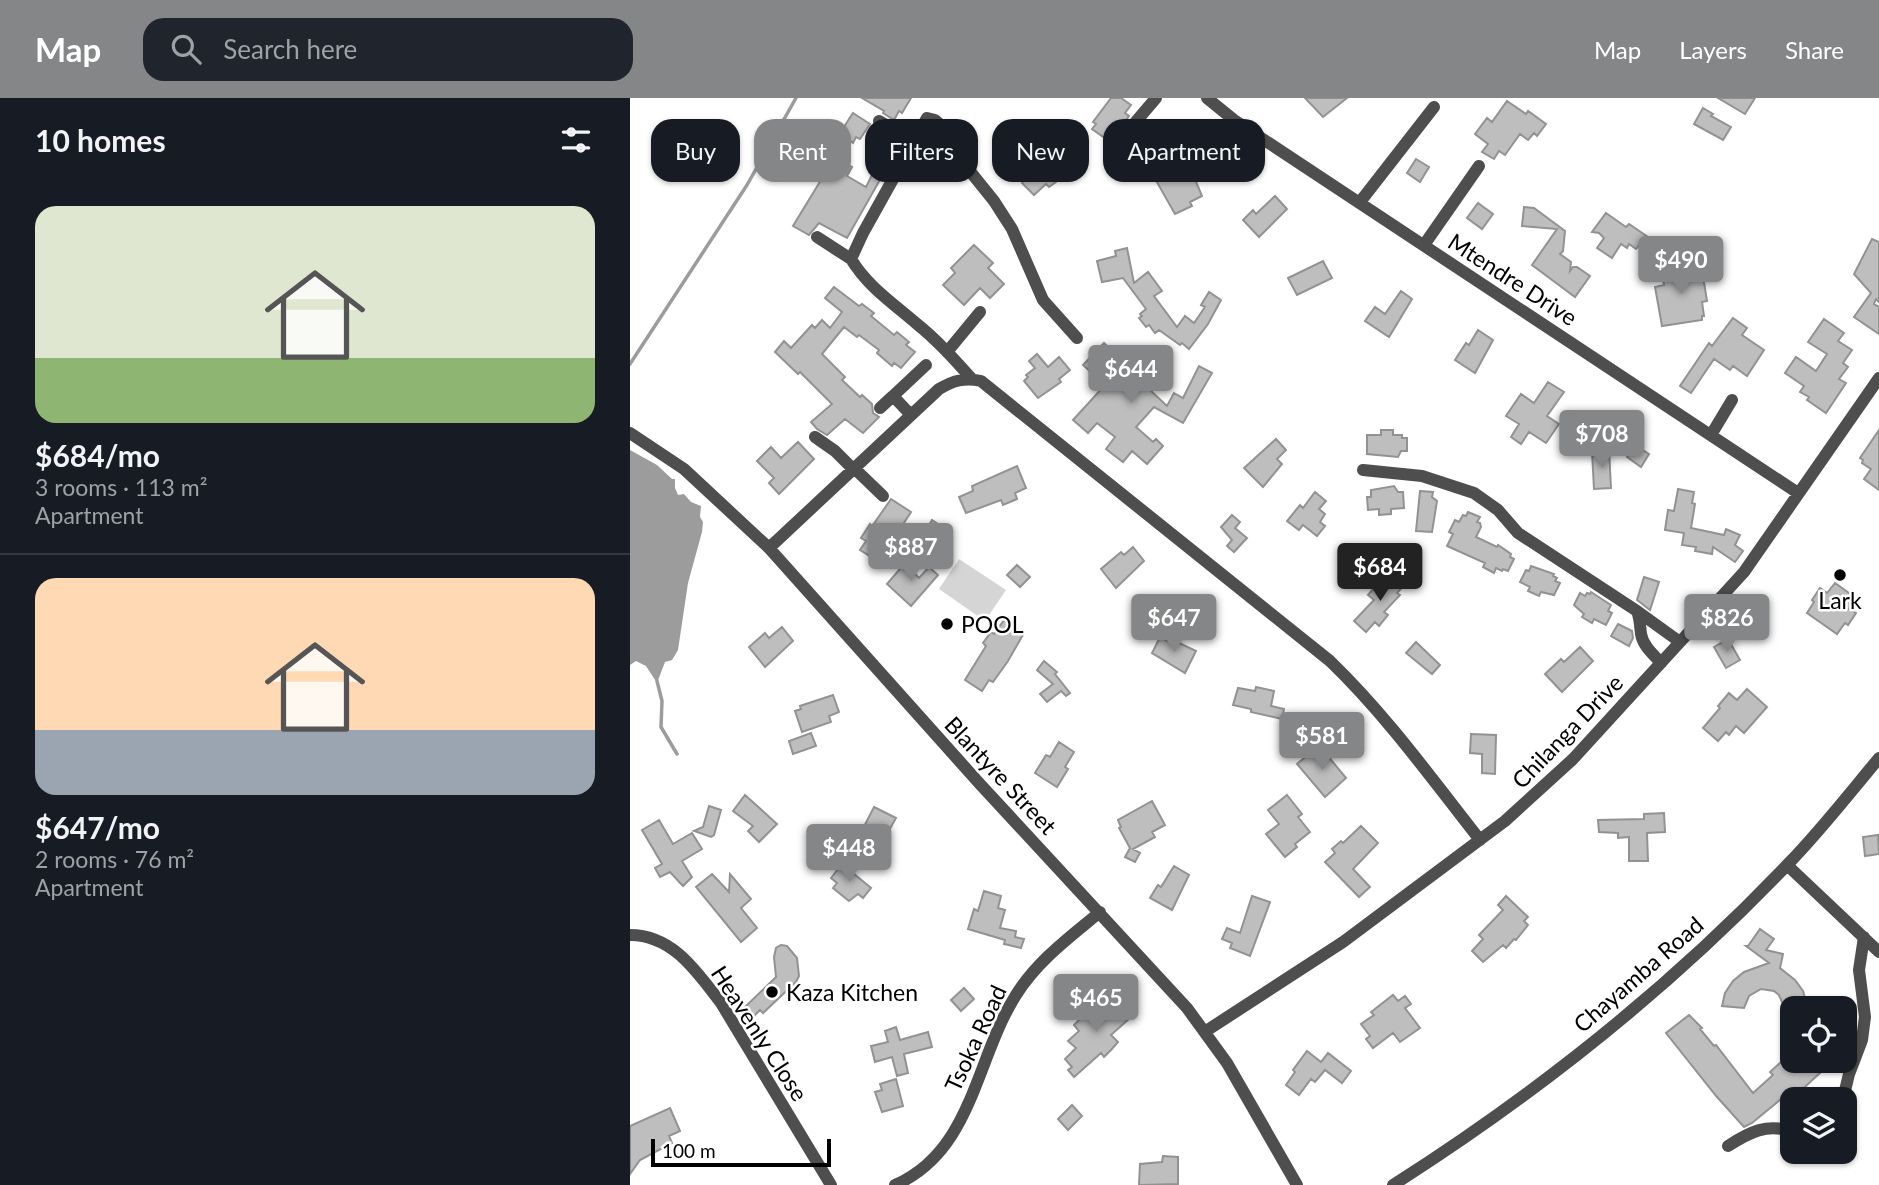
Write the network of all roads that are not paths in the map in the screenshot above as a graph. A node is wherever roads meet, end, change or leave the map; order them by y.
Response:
1 (1156, 98) edge
2 (1207, 98) edge
3 (1434, 107) dead end
4 (1138, 119) edge
5 (1479, 166) dead end
6 (978, 181) edge
7 (891, 182) edge
8 (1360, 202) junction
9 (817, 237) dead end
10 (1424, 245) junction
11 (851, 260) junction
12 (980, 312) dead end
13 (1077, 338) dead end
14 (947, 352) junction
15 (926, 365) dead end
16 (1879, 378) edge
17 (971, 379) junction
18 (893, 396) junction
19 (1732, 400) dead end
20 (880, 408) dead end
21 (910, 414) junction
22 (630, 433) edge
23 (1711, 435) junction
24 (815, 438) dead end
25 (853, 468) junction
26 (1363, 470) dead end
27 (1798, 492) junction
28 (883, 496) dead end
29 (769, 548) junction
30 (1637, 611) junction
31 (1680, 642) junction
32 (1661, 663) junction
33 (1879, 758) edge
34 (1479, 840) junction
35 (1787, 865) junction
36 (1100, 912) junction
37 (630, 935) edge
38 (1864, 937) junction
39 (1879, 952) edge
40 (1206, 1031) junction
41 (1847, 1087) edge
42 (1780, 1129) edge
43 (1728, 1146) dead end
44 (831, 1185) edge
45 (895, 1185) edge
46 (1297, 1185) edge
47 (1393, 1185) edge

1 - 4 street
2 - 8 street, Mtendre Drive
3 - 8 street
5 - 10 street
6 - 13 street
7 - 11 street
8 - 10 street, Mtendre Drive
9 - 11 street
10 - 23 street, Mtendre Drive
11 - 14 street
12 - 14 street
14 - 17 street
15 - 18 street
16 - 27 street, Chilanga Drive
17 - 21 street
17 - 34 street
18 - 20 street
18 - 21 street
19 - 23 street
21 - 25 street
22 - 29 street, Blantyre Street
23 - 27 street, Mtendre Drive
24 - 25 street
25 - 28 street
25 - 29 street
26 - 30 street
27 - 31 street, Chilanga Drive
29 - 36 street, Blantyre Street
30 - 31 street
30 - 32 street
31 - 32 street, Chilanga Drive
32 - 34 street, Chilanga Drive
33 - 35 street, Chayamba Road
34 - 40 street, Chilanga Drive
35 - 38 street
35 - 47 street, Chayamba Road
36 - 40 street, Blantyre Street
36 - 45 street, Tsoka Road
37 - 44 street, Heavenly Close
38 - 39 street
38 - 41 street
40 - 46 street, Blantyre Street
42 - 43 street

